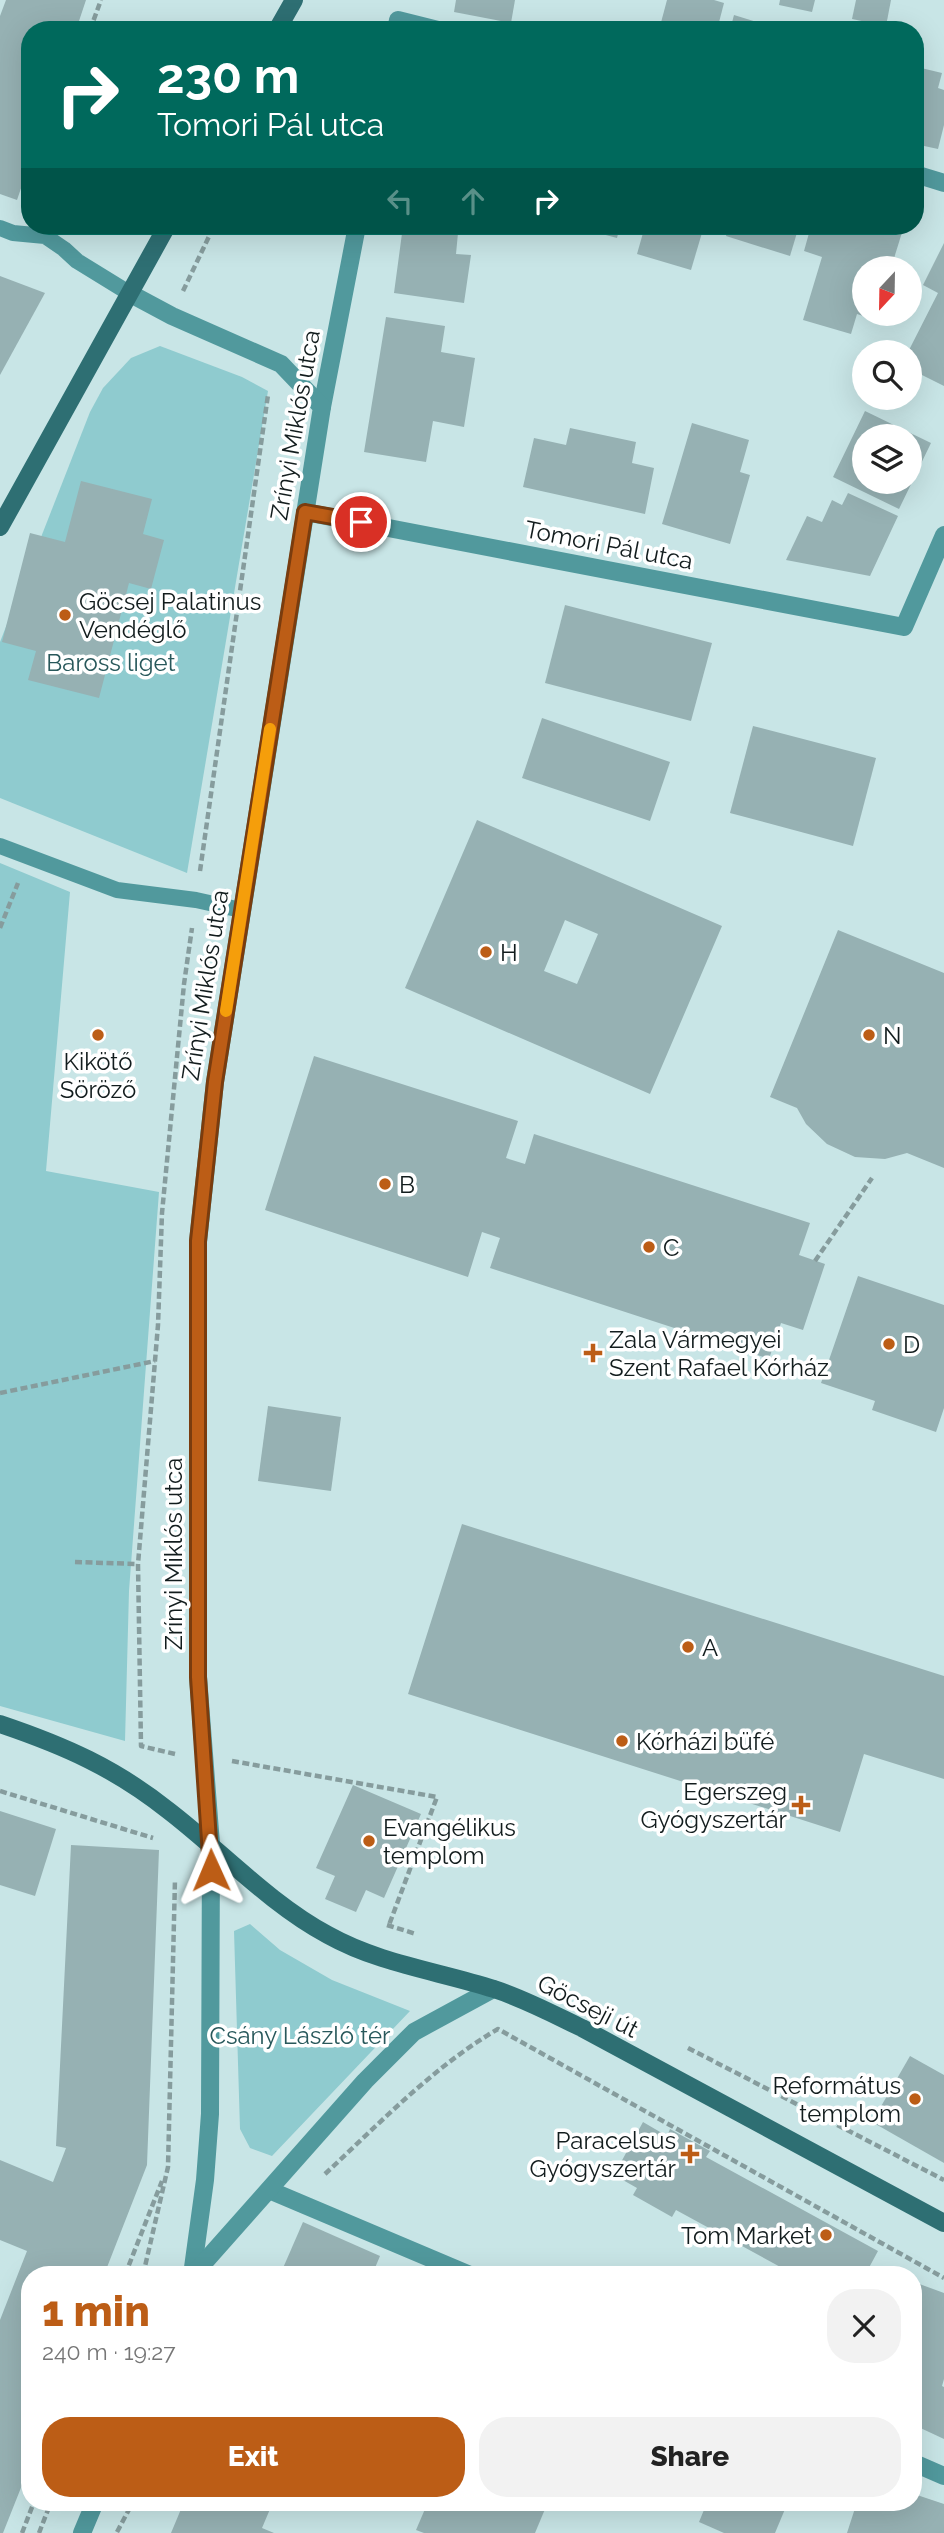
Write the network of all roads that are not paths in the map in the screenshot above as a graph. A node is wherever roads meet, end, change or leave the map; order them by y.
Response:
1 (294, 0) edge
2 (282, 21) edge
3 (924, 177) edge
4 (944, 183) edge
5 (0, 228) edge
6 (21, 234) edge
7 (34, 235) edge
8 (162, 235) edge
9 (355, 235) edge
10 (129, 293) junction
11 (322, 407) junction
12 (305, 512) junction
13 (0, 527) edge
14 (944, 535) edge
15 (0, 846) edge
16 (241, 910) junction
17 (0, 1724) edge
18 (211, 1844) junction
19 (493, 1989) junction
20 (269, 2190) junction
21 (944, 2223) edge
22 (193, 2266) edge
23 (200, 2266) edge
24 (449, 2266) edge
25 (922, 2466) edge
26 (944, 2476) edge
27 (91, 2511) edge
28 (82, 2533) edge

1 - 2 main road
3 - 4 street
5 - 6 lane
7 - 10 lane
8 - 10 main road
9 - 11 street, Zrínyi Miklós utca
10 - 11 street
10 - 13 main road
11 - 12 street, Zrínyi Miklós utca
12 - 14 street, Tomori Pál utca
12 - 16 street, Zrínyi Miklós utca
15 - 16 lane
16 - 18 street, Zrínyi Miklós utca
17 - 18 main road, Göcseji út
18 - 19 main road, Göcseji út
18 - 22 street
19 - 20 street
19 - 21 main road, Göcseji út
20 - 23 street
20 - 24 street
25 - 26 street
27 - 28 street

